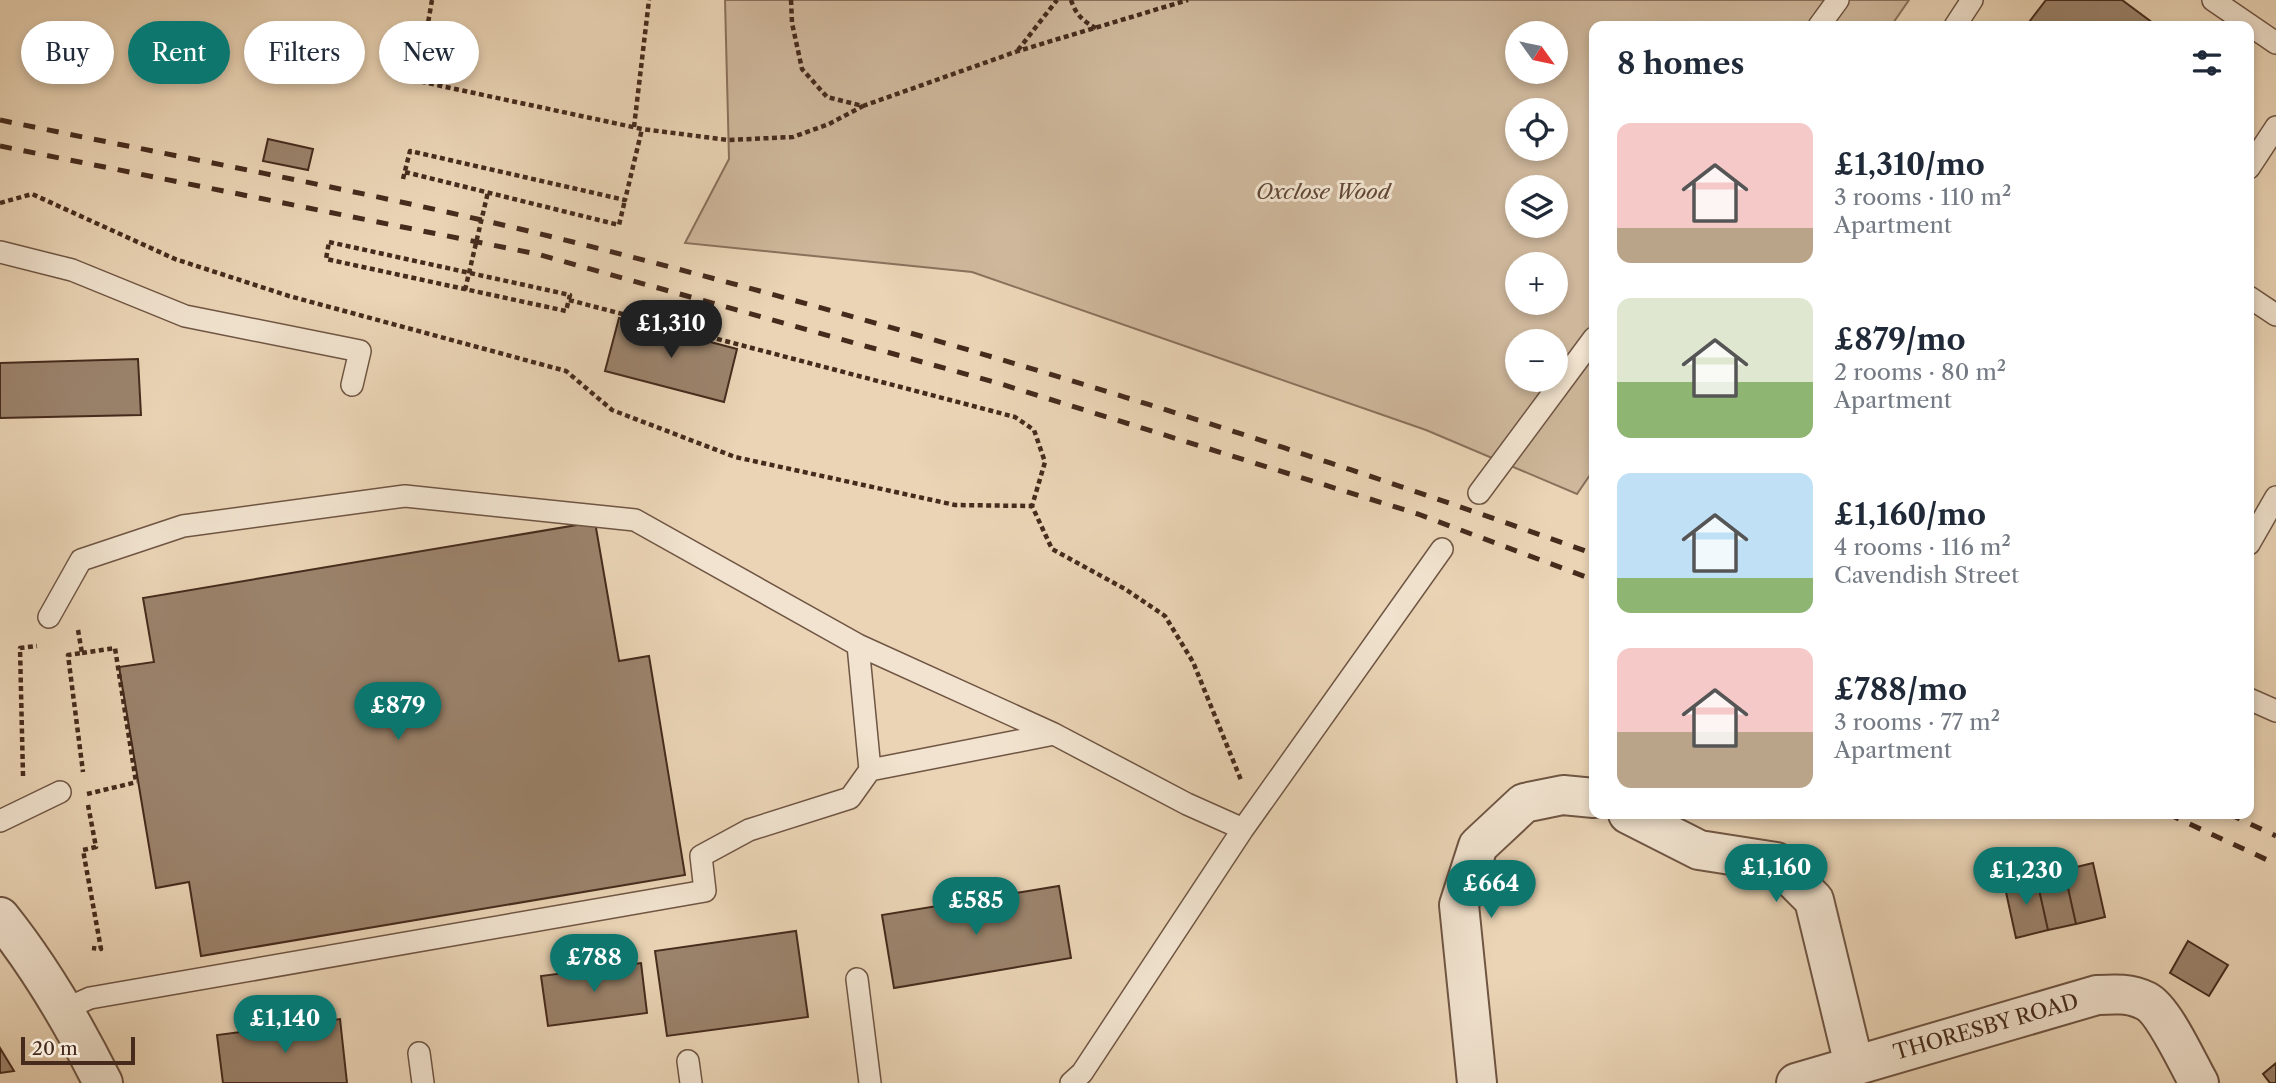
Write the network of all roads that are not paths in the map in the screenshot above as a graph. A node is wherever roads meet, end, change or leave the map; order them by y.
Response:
1 (1838, 0) edge
2 (1972, 0) edge
3 (2213, 0) edge
4 (1823, 21) edge
5 (1958, 21) edge
6 (2244, 21) edge
7 (2254, 28) edge
8 (2276, 43) edge
9 (2276, 127) edge
10 (2254, 160) edge
11 (0, 252) edge
12 (2254, 300) edge
13 (2276, 315) edge
14 (1589, 345) edge
15 (352, 386) dead end
16 (1479, 493) dead end
17 (2276, 497) edge
18 (2254, 535) edge
19 (1442, 549) dead end
20 (49, 617) dead end
21 (858, 645) junction
22 (2254, 701) edge
23 (2276, 711) edge
24 (1054, 734) junction
25 (870, 770) junction
26 (60, 792) dead end
27 (1589, 798) edge
28 (1638, 819) edge
29 (0, 821) edge
30 (1249, 821) junction
31 (0, 917) edge
32 (857, 979) dead end
33 (63, 1010) junction
34 (419, 1053) dead end
35 (688, 1061) dead end
36 (1854, 1065) junction
37 (103, 1083) edge
38 (423, 1083) edge
39 (691, 1083) edge
40 (870, 1083) edge
41 (1071, 1083) edge
42 (1477, 1083) edge
43 (1796, 1083) edge
44 (2199, 1083) edge

1 - 4 lane
2 - 5 lane
3 - 6 lane
7 - 8 lane
9 - 10 lane
11 - 15 lane
12 - 13 lane
14 - 16 lane
17 - 18 lane
19 - 30 lane
20 - 21 lane
21 - 24 lane
21 - 25 lane
22 - 23 lane
24 - 25 lane
24 - 30 lane
25 - 33 lane
26 - 29 lane
27 - 42 street
28 - 36 street
30 - 41 lane
31 - 33 street
32 - 40 lane
33 - 37 street
34 - 38 lane
35 - 39 lane
36 - 43 street, THORESBY ROAD
36 - 44 street, THORESBY ROAD

